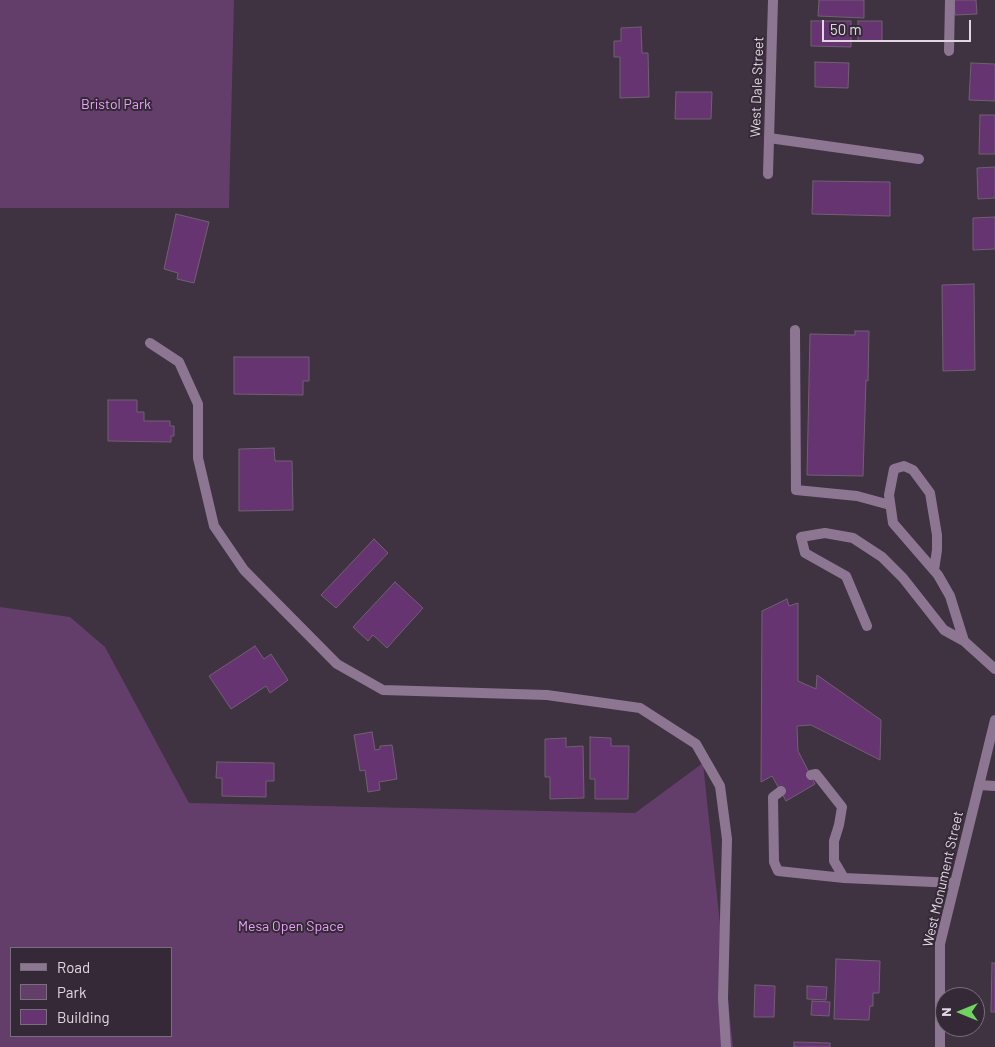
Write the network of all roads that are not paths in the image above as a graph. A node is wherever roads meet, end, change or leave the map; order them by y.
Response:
1 (773, 0) edge
2 (950, 0) edge
3 (949, 51) dead end
4 (769, 138) junction
5 (919, 160) dead end
6 (768, 174) dead end
7 (795, 330) dead end
8 (150, 343) dead end
9 (890, 505) junction
10 (934, 570) junction
11 (867, 626) dead end
12 (964, 641) junction
13 (995, 669) edge
14 (995, 720) edge
15 (811, 775) dead end
16 (979, 785) junction
17 (995, 786) edge
18 (781, 791) dead end
19 (844, 878) junction
20 (955, 883) junction
21 (726, 1047) edge
22 (940, 1047) edge

1 - 4 street, West Dale Street
2 - 3 street
4 - 5 street
4 - 6 street, West Dale Street
7 - 9 street
8 - 21 street
9 - 10 street
9 - 10 street
10 - 12 street
11 - 12 street
12 - 13 street
14 - 16 street, West Monument Street
15 - 19 street
16 - 17 street
16 - 20 street, West Monument Street
18 - 19 street
19 - 20 street
20 - 22 street, West Monument Street

